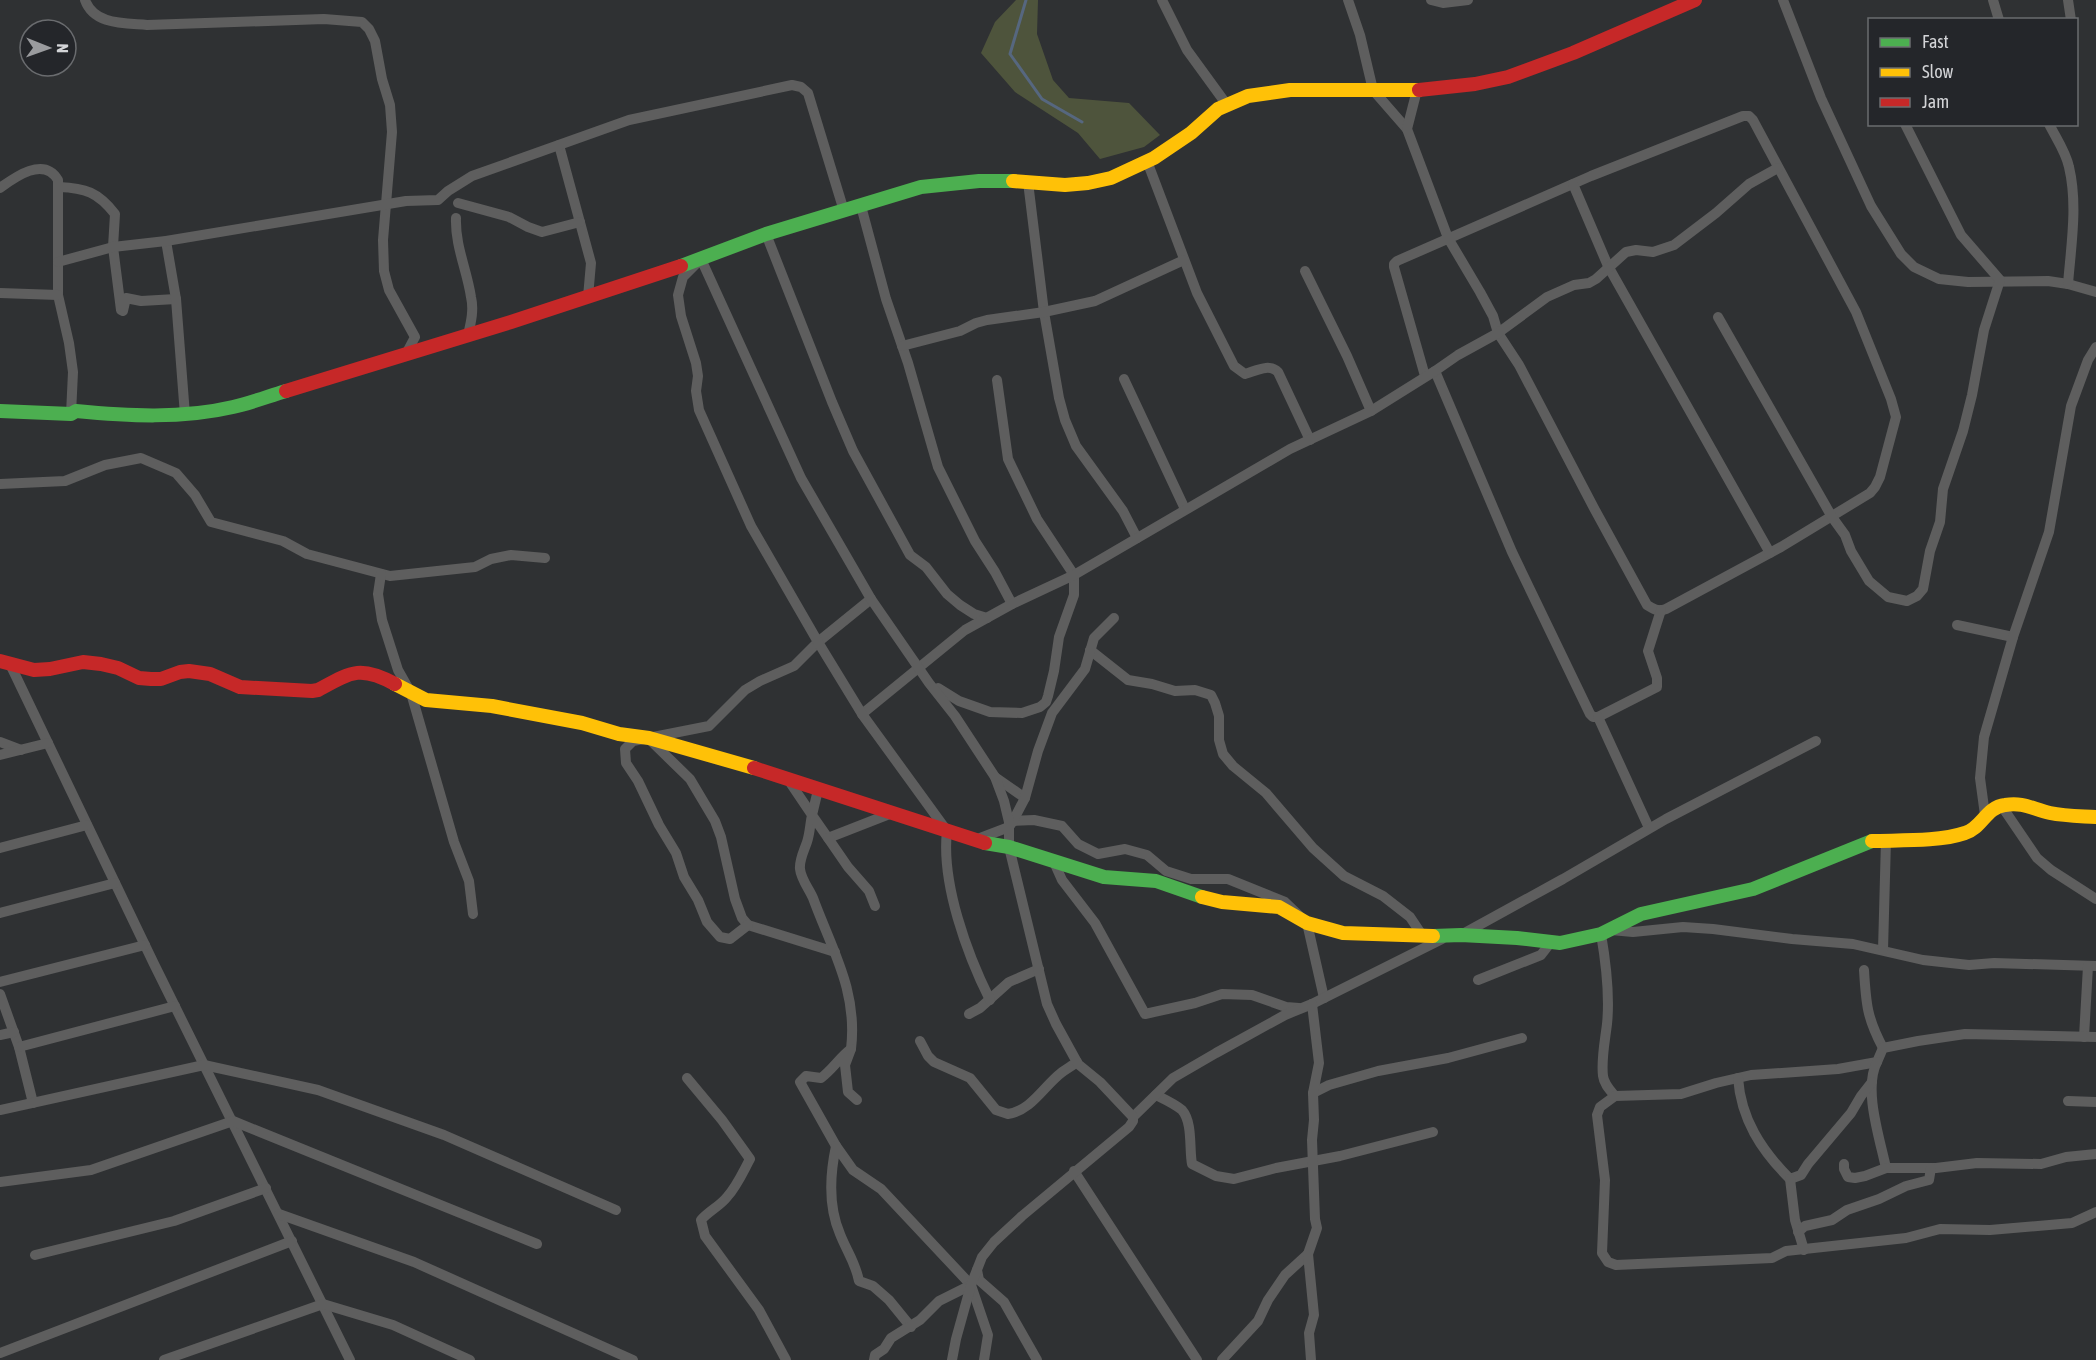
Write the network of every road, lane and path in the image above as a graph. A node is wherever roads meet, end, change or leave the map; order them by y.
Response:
1 (85, 0) edge
2 (1162, 0) edge
3 (1347, 0) edge
4 (1431, 0) edge
5 (1467, 0) edge
6 (1695, 0) edge
7 (1783, 0) edge
8 (1994, 0) edge
9 (2068, 0) edge
10 (1998, 18) edge
11 (2071, 18) edge
12 (1373, 90) junction
13 (1417, 90) junction
14 (1227, 105) junction
15 (1906, 126) edge
16 (2050, 126) edge
17 (1407, 129) junction
18 (559, 145) junction
19 (1147, 162) junction
20 (1778, 168) junction
21 (1028, 183) junction
22 (1573, 184) junction
23 (59, 187) junction
24 (0, 188) edge
25 (458, 202) dead end
26 (386, 205) junction
27 (861, 206) junction
28 (844, 211) junction
29 (456, 219) dead end
30 (580, 222) junction
31 (766, 234) junction
32 (1448, 238) junction
33 (166, 241) junction
34 (113, 248) junction
35 (701, 259) junction
36 (1184, 260) junction
37 (58, 262) junction
38 (1608, 266) junction
39 (1305, 271) dead end
40 (2000, 280) junction
41 (2068, 284) junction
42 (2096, 292) edge
43 (0, 293) edge
44 (58, 295) junction
45 (588, 297) junction
46 (176, 299) junction
47 (1044, 312) junction
48 (1718, 317) dead end
49 (1498, 333) junction
50 (468, 335) junction
51 (902, 346) junction
52 (2096, 347) edge
53 (406, 354) junction
54 (1430, 374) junction
55 (1124, 379) dead end
56 (997, 380) dead end
57 (0, 411) edge
58 (1371, 411) junction
59 (71, 414) junction
60 (185, 415) junction
61 (1310, 440) junction
62 (0, 484) edge
63 (1185, 509) junction
64 (1832, 517) junction
65 (1137, 538) junction
66 (1770, 553) junction
67 (545, 558) dead end
68 (381, 574) junction
69 (1074, 575) junction
70 (871, 599) junction
71 (1012, 604) junction
72 (1661, 610) junction
73 (987, 618) junction
74 (1114, 618) dead end
75 (1958, 626) dead end
76 (2013, 637) junction
77 (818, 642) junction
78 (1089, 650) junction
79 (5, 662) edge
80 (919, 666) junction
81 (929, 682) junction
82 (411, 693) junction
83 (862, 714) junction
84 (1598, 717) junction
85 (649, 738) junction
86 (1816, 741) dead end
87 (0, 742) edge
88 (48, 743) junction
89 (21, 750) junction
90 (0, 755) edge
91 (995, 777) junction
92 (787, 778) junction
93 (818, 790) junction
94 (1025, 798) junction
95 (2001, 805) junction
96 (892, 813) junction
97 (812, 815) junction
98 (1985, 815) junction
99 (2096, 817) edge
100 (1011, 824) junction
101 (87, 825) junction
102 (1649, 828) junction
103 (947, 831) junction
104 (828, 838) junction
105 (975, 840) junction
106 (1886, 840) junction
107 (1009, 847) junction
108 (0, 848) edge
109 (1054, 862) junction
110 (115, 883) junction
111 (2096, 899) edge
112 (875, 906) dead end
113 (0, 914) edge
114 (473, 914) dead end
115 (1308, 923) junction
116 (748, 925) junction
117 (1606, 932) junction
118 (1422, 935) junction
119 (1454, 936) junction
120 (1551, 942) junction
121 (145, 945) junction
122 (1883, 950) junction
123 (835, 952) junction
124 (2092, 966) edge
125 (1039, 969) junction
126 (1864, 970) dead end
127 (1478, 980) dead end
128 (0, 982) edge
129 (0, 994) edge
130 (1324, 998) junction
131 (990, 1000) junction
132 (175, 1006) junction
133 (1307, 1006) junction
134 (969, 1014) dead end
135 (14, 1032) junction
136 (0, 1035) edge
137 (2084, 1037) junction
138 (2096, 1037) edge
139 (1522, 1038) dead end
140 (920, 1041) dead end
141 (19, 1047) junction
142 (1883, 1048) junction
143 (851, 1049) junction
144 (1077, 1062) junction
145 (1877, 1062) junction
146 (204, 1065) junction
147 (687, 1078) dead end
148 (1738, 1078) junction
149 (1872, 1082) junction
150 (1312, 1093) junction
151 (1156, 1095) junction
152 (1615, 1096) junction
153 (857, 1100) dead end
154 (2068, 1101) dead end
155 (33, 1102) junction
156 (2096, 1102) edge
157 (1146, 1104) junction
158 (1123, 1107) junction
159 (0, 1110) edge
160 (1132, 1117) junction
161 (232, 1121) junction
162 (1433, 1132) dead end
163 (836, 1146) junction
164 (2096, 1154) edge
165 (1313, 1162) junction
166 (1844, 1164) dead end
167 (1886, 1168) junction
168 (1931, 1168) junction
169 (1074, 1171) junction
170 (1790, 1179) junction
171 (0, 1182) edge
172 (266, 1188) junction
173 (616, 1210) dead end
174 (2096, 1212) edge
175 (279, 1214) junction
176 (1798, 1232) junction
177 (292, 1241) junction
178 (537, 1244) dead end
179 (1804, 1250) junction
180 (1308, 1254) junction
181 (35, 1255) dead end
182 (977, 1267) junction
183 (971, 1285) junction
184 (323, 1304) junction
185 (911, 1327) junction
186 (0, 1353) edge
187 (164, 1360) edge
188 (350, 1360) edge
189 (470, 1360) edge
190 (633, 1360) edge
191 (786, 1360) edge
192 (874, 1360) edge
193 (952, 1360) edge
194 (984, 1360) edge
195 (1037, 1360) edge
196 (1197, 1360) edge
197 (1222, 1360) edge
198 (1311, 1360) edge

1 - 26 street
2 - 14 street
3 - 12 street
4 - 5 street
6 - 13 street
7 - 40 street
8 - 10 street
9 - 11 street
12 - 13 street
12 - 14 street
12 - 17 street
13 - 17 street
14 - 19 street
15 - 40 street
16 - 41 street
17 - 32 street
18 - 26 street
18 - 28 street
18 - 30 street
19 - 21 street
19 - 36 street
20 - 22 street
20 - 38 street
20 - 64 street
21 - 27 street
21 - 47 street
22 - 32 street
22 - 38 street
23 - 24 street
23 - 34 street
23 - 37 street
25 - 30 street
26 - 33 street
26 - 53 street
27 - 28 street
27 - 51 street
28 - 31 street
29 - 50 street
30 - 45 street
31 - 35 street
31 - 73 street
32 - 49 street
32 - 54 street
33 - 34 street
33 - 46 street
34 - 37 street
34 - 46 street
35 - 45 street
35 - 70 street
35 - 77 street
36 - 47 street
36 - 61 street
37 - 44 street
38 - 49 street
38 - 66 street
39 - 58 street
40 - 41 street
40 - 64 street
41 - 42 street
43 - 44 street
44 - 59 street
45 - 50 street
46 - 60 street
47 - 51 street
47 - 65 street
48 - 64 street
49 - 54 street
49 - 72 street
50 - 53 street
51 - 71 street
52 - 76 street
53 - 60 street
54 - 58 street
54 - 84 street
55 - 63 street
56 - 69 street
57 - 59 street
58 - 61 street
59 - 60 street
61 - 63 street
62 - 68 street
63 - 65 street
64 - 66 street
65 - 69 street
66 - 72 street
67 - 68 street
68 - 82 street
69 - 71 street
69 - 81 street
70 - 77 street
70 - 80 street
71 - 73 street
72 - 84 street
73 - 80 street
74 - 78 street
75 - 76 street
76 - 98 street
77 - 83 street
77 - 85 street
78 - 94 street
78 - 118 street
79 - 82 street
79 - 88 street
80 - 81 street
80 - 83 street
81 - 91 street
82 - 85 street
82 - 114 street
83 - 103 street
84 - 102 street
85 - 92 street
85 - 116 street
85 - 116 street
86 - 102 street
87 - 89 street
88 - 89 street
88 - 101 street
89 - 90 street
91 - 94 street
91 - 100 street
92 - 93 street
92 - 97 street
93 - 96 street
93 - 97 street
94 - 100 street
95 - 98 street
95 - 99 street
95 - 111 street
96 - 103 street
96 - 104 street
97 - 104 street
97 - 123 street
98 - 106 street
100 - 105 street
100 - 107 street
100 - 115 street
101 - 108 street
101 - 110 street
102 - 119 street
103 - 105 street
103 - 131 street
104 - 112 street
105 - 107 street
106 - 117 street
106 - 122 street
107 - 109 street
107 - 125 street
109 - 115 street
109 - 133 street
110 - 113 street
110 - 121 street
115 - 118 street
115 - 130 street
116 - 123 street
117 - 120 street
117 - 122 street
117 - 152 street
118 - 119 street
119 - 120 street
119 - 130 street
120 - 127 street
121 - 128 street
121 - 132 street
122 - 124 street
123 - 143 street
124 - 137 street
125 - 131 street
125 - 144 street
126 - 142 street
129 - 135 street
130 - 133 street
131 - 134 street
132 - 141 street
132 - 146 street
133 - 150 street
133 - 151 street
135 - 136 street
135 - 141 street
137 - 138 street
137 - 142 street
139 - 150 street
140 - 144 street
141 - 155 street
142 - 145 street
143 - 153 street
143 - 163 street
144 - 158 street
145 - 148 street
145 - 149 street
146 - 155 street
146 - 161 street
146 - 173 street
147 - 191 street
148 - 152 street
148 - 170 street
149 - 167 street
149 - 170 street
150 - 165 street
151 - 157 street
151 - 165 street
152 - 179 street
154 - 156 street
155 - 159 street
157 - 158 street
157 - 160 street
158 - 160 street
160 - 169 street
161 - 171 street
161 - 172 street
161 - 178 street
162 - 165 street
163 - 183 street
163 - 185 street
164 - 168 street
165 - 180 street
166 - 167 street
167 - 168 street
168 - 176 street
169 - 182 street
169 - 196 street
170 - 176 street
172 - 175 street
172 - 181 street
174 - 179 street
175 - 177 street
175 - 190 street
176 - 179 street
177 - 184 street
177 - 186 street
180 - 197 street
180 - 198 street
182 - 183 street
182 - 195 street
183 - 185 street
183 - 193 street
183 - 194 street
184 - 187 street
184 - 188 street
184 - 189 street
185 - 192 street

